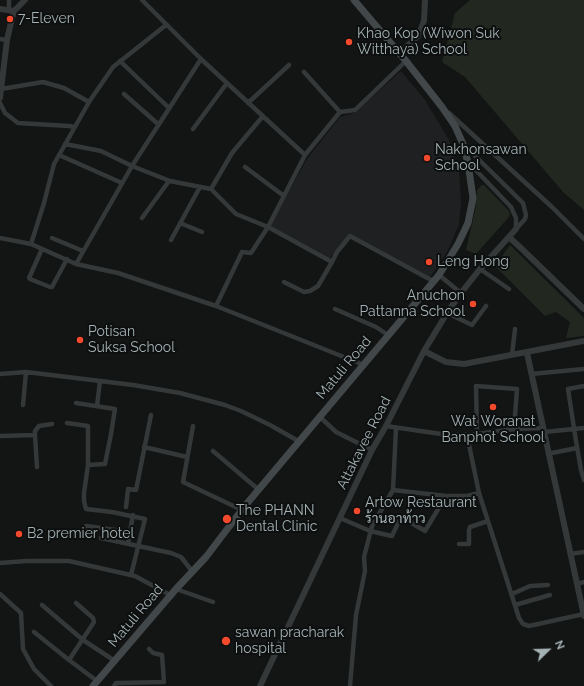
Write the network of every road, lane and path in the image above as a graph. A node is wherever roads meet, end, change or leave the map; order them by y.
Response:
1 (9, 0) edge
2 (25, 0) edge
3 (142, 0) edge
4 (354, 0) edge
5 (425, 0) edge
6 (0, 9) edge
7 (11, 11) junction
8 (166, 24) junction
9 (0, 39) edge
10 (7, 40) junction
11 (400, 53) junction
12 (201, 59) junction
13 (120, 61) junction
14 (406, 61) junction
15 (289, 65) dead end
16 (304, 72) dead end
17 (227, 83) junction
18 (1, 89) junction
19 (124, 94) dead end
20 (0, 98) edge
21 (89, 102) junction
22 (0, 103) edge
23 (248, 103) junction
24 (442, 107) junction
25 (169, 108) junction
26 (340, 112) junction
27 (263, 116) junction
28 (158, 124) junction
29 (75, 127) junction
30 (192, 129) dead end
31 (65, 144) junction
32 (463, 144) junction
33 (59, 154) junction
34 (305, 155) junction
35 (468, 163) junction
36 (132, 166) junction
37 (245, 167) dead end
38 (169, 181) junction
39 (122, 183) junction
40 (200, 187) junction
41 (211, 189) junction
42 (284, 196) junction
43 (142, 218) dead end
44 (180, 223) junction
45 (268, 227) junction
46 (516, 229) junction
47 (202, 232) dead end
48 (0, 238) edge
49 (52, 238) dead end
50 (508, 238) junction
51 (584, 239) edge
52 (171, 240) dead end
53 (30, 244) junction
54 (42, 249) junction
55 (83, 251) junction
56 (67, 259) junction
57 (332, 262) junction
58 (76, 264) junction
59 (480, 269) junction
60 (439, 275) junction
61 (433, 281) junction
62 (284, 282) dead end
63 (509, 289) dead end
64 (461, 292) junction
65 (216, 306) junction
66 (486, 306) dead end
67 (335, 309) dead end
68 (584, 309) edge
69 (447, 313) junction
70 (515, 328) dead end
71 (388, 335) junction
72 (584, 341) edge
73 (424, 351) junction
74 (527, 353) junction
75 (512, 355) junction
76 (364, 364) junction
77 (584, 369) edge
78 (26, 372) junction
79 (0, 374) edge
80 (531, 374) junction
81 (100, 381) junction
82 (584, 386) edge
83 (76, 403) dead end
84 (23, 405) dead end
85 (97, 406) junction
86 (151, 415) dead end
87 (320, 417) junction
88 (67, 423) dead end
89 (52, 424) dead end
90 (193, 426) dead end
91 (386, 426) junction
92 (396, 428) junction
93 (584, 428) edge
94 (514, 429) junction
95 (575, 429) junction
96 (543, 430) junction
97 (477, 434) junction
98 (35, 435) junction
99 (467, 435) junction
100 (0, 436) edge
101 (300, 442) junction
102 (144, 447) junction
103 (577, 448) junction
104 (372, 450) junction
105 (213, 451) dead end
106 (552, 452) dead end
107 (187, 457) junction
108 (88, 465) junction
109 (37, 467) dead end
110 (584, 480) edge
111 (259, 490) junction
112 (393, 490) junction
113 (479, 493) junction
114 (446, 496) junction
115 (126, 507) dead end
116 (242, 510) junction
117 (133, 516) junction
118 (340, 518) junction
119 (488, 521) junction
120 (86, 526) dead end
121 (370, 531) junction
122 (130, 532) junction
123 (101, 538) dead end
124 (128, 543) junction
125 (459, 544) dead end
126 (139, 545) junction
127 (584, 552) edge
128 (570, 554) junction
129 (0, 563) edge
130 (192, 571) junction
131 (131, 575) junction
132 (584, 582) edge
133 (577, 584) junction
134 (548, 585) dead end
135 (176, 589) junction
136 (0, 594) edge
137 (512, 594) junction
138 (172, 596) junction
139 (550, 596) dead end
140 (213, 602) dead end
141 (76, 603) dead end
142 (42, 605) dead end
143 (515, 605) junction
144 (584, 613) edge
145 (34, 632) dead end
146 (83, 640) junction
147 (149, 649) dead end
148 (69, 660) junction
149 (115, 661) junction
150 (95, 684) edge
151 (51, 686) edge
152 (114, 686) edge
153 (260, 686) edge
154 (350, 686) edge

1 - 7 street
2 - 7 street
3 - 8 street
4 - 11 main road, Matuli Road
5 - 11 street
6 - 7 street
7 - 10 street
8 - 12 street
8 - 13 street
9 - 10 street
10 - 18 street
11 - 14 main road, Matuli Road
12 - 17 street
12 - 25 street
13 - 21 street
13 - 25 street
14 - 24 main road, Matuli Road
14 - 26 street
15 - 23 street
16 - 26 street
17 - 23 street
17 - 30 street
18 - 20 street
18 - 21 street
19 - 28 street
21 - 29 street
22 - 29 street
23 - 27 street
24 - 32 main road, Matuli Road
24 - 51 street
25 - 28 street
26 - 34 street
27 - 34 street
27 - 41 street
28 - 36 street
29 - 31 street
31 - 33 street
31 - 36 street
32 - 35 main road, Matuli Road
32 - 46 street
33 - 39 street
33 - 53 street
34 - 42 street
35 - 46 street
35 - 60 main road, Matuli Road
36 - 38 street
36 - 39 street
37 - 42 street
38 - 40 street
38 - 43 street
39 - 55 street
40 - 41 street
40 - 44 street
41 - 45 street
42 - 45 street
44 - 47 street
44 - 52 street
45 - 57 street
45 - 65 street
46 - 50 street, Attakavee Road
48 - 53 street
49 - 55 street
50 - 59 street, Attakavee Road
50 - 68 street
53 - 54 street
54 - 56 street
54 - 56 street
55 - 58 street
56 - 58 street
57 - 61 street
57 - 62 street
58 - 65 street
59 - 63 street
59 - 64 street, Attakavee Road
60 - 61 main road, Matuli Road
60 - 64 street
61 - 71 main road, Matuli Road
64 - 69 street, Attakavee Road
65 - 76 street
66 - 69 street
67 - 71 street
69 - 73 street, Attakavee Road
70 - 75 street
71 - 76 main road, Matuli Road
72 - 74 street
73 - 75 street
73 - 91 street, Attakavee Road
74 - 75 street
74 - 80 street
76 - 87 main road, Matuli Road
77 - 80 street
78 - 79 street
78 - 81 street
78 - 84 street
80 - 96 street
81 - 85 street
81 - 101 street
82 - 95 street
83 - 85 street
85 - 108 street
86 - 102 street
87 - 101 main road, Matuli Road
87 - 104 street
88 - 108 street
89 - 98 street
90 - 107 street
91 - 92 street
91 - 104 street, Attakavee Road
92 - 99 street
92 - 112 street
93 - 95 street
94 - 96 street
94 - 97 street
94 - 97 street
95 - 96 street
95 - 103 street
96 - 128 street
97 - 99 street
98 - 100 street
98 - 109 street
99 - 113 street
101 - 111 main road, Matuli Road
102 - 107 street
102 - 115 street
103 - 106 street
103 - 110 street
104 - 118 street, Attakavee Road
105 - 111 street
107 - 116 street
108 - 117 street
111 - 116 main road, Matuli Road
112 - 114 street
112 - 121 street
113 - 114 street
113 - 119 street
114 - 121 street
116 - 130 main road, Matuli Road
117 - 122 street
117 - 126 street
118 - 121 street
118 - 153 street, Attakavee Road
119 - 125 street
119 - 137 street
120 - 122 street
121 - 154 street
122 - 124 street
123 - 124 street
124 - 126 street
126 - 130 street
126 - 131 street
127 - 128 street
128 - 133 street
129 - 131 street
130 - 135 main road, Matuli Road
131 - 138 street
132 - 133 street
133 - 144 street
134 - 137 street
135 - 138 main road, Matuli Road
135 - 140 street
136 - 151 street
137 - 143 street
138 - 149 main road, Matuli Road
139 - 143 street
141 - 146 street
142 - 146 street
143 - 144 street
145 - 148 street
146 - 148 street
146 - 149 street
147 - 152 street
148 - 150 street
149 - 150 main road, Matuli Road

